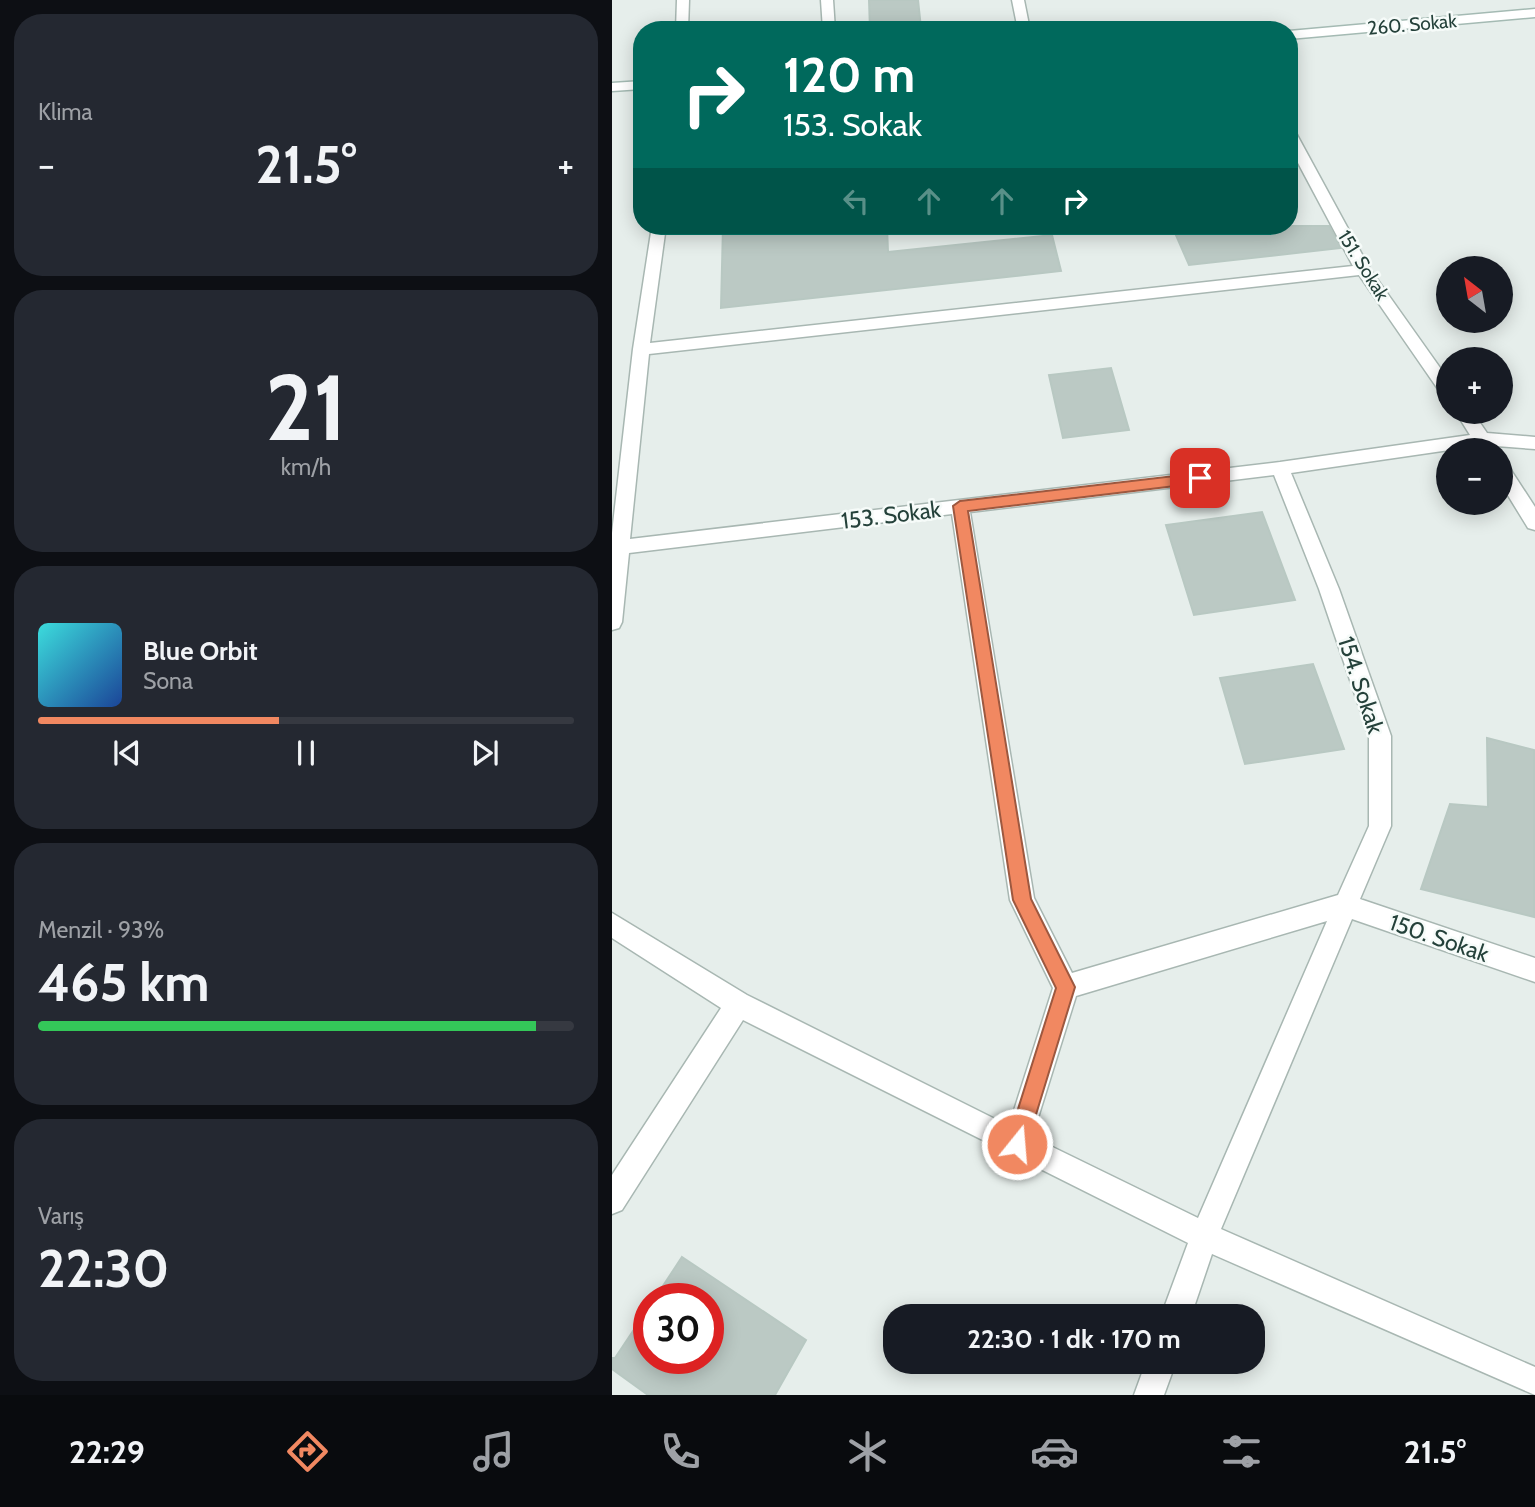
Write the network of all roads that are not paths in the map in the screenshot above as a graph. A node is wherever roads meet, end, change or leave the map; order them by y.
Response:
1 (683, 0) edge
2 (827, 0) edge
3 (1019, 0) edge
4 (1534, 13) edge
5 (682, 21) edge
6 (828, 21) edge
7 (1022, 21) edge
8 (1298, 34) edge
9 (633, 86) edge
10 (612, 88) edge
11 (1298, 150) edge
12 (658, 235) edge
13 (1363, 270) junction
14 (641, 349) junction
15 (1436, 374) edge
16 (1513, 443) edge
17 (1534, 443) edge
18 (1436, 450) edge
19 (1280, 468) junction
20 (1513, 489) edge
21 (960, 506) junction
22 (1534, 523) edge
23 (622, 547) junction
24 (612, 622) edge
25 (1344, 905) junction
26 (612, 923) edge
27 (1534, 970) edge
28 (1066, 987) junction
29 (738, 1004) junction
30 (1017, 1144) junction
31 (612, 1200) edge
32 (1204, 1236) junction
33 (1180, 1304) edge
34 (1157, 1374) edge
35 (1534, 1382) edge
36 (1149, 1395) edge

1 - 5 street
2 - 6 street
3 - 7 street
4 - 8 street, 260. Sokak
9 - 10 street
11 - 13 street, 151. Sokak
12 - 14 street
13 - 14 street
13 - 15 street, 151. Sokak
14 - 23 street
16 - 17 street, 153. Sokak
18 - 19 street, 153. Sokak
19 - 21 street, 153. Sokak
19 - 25 street, 154. Sokak
20 - 22 street
21 - 23 street, 153. Sokak
21 - 28 street
23 - 24 street
25 - 27 street, 150. Sokak
25 - 28 street
25 - 32 street, 154. Sokak
26 - 29 street
28 - 30 street
29 - 30 street
29 - 31 street
30 - 32 street
32 - 33 street, 154. Sokak
32 - 35 street
34 - 36 street

